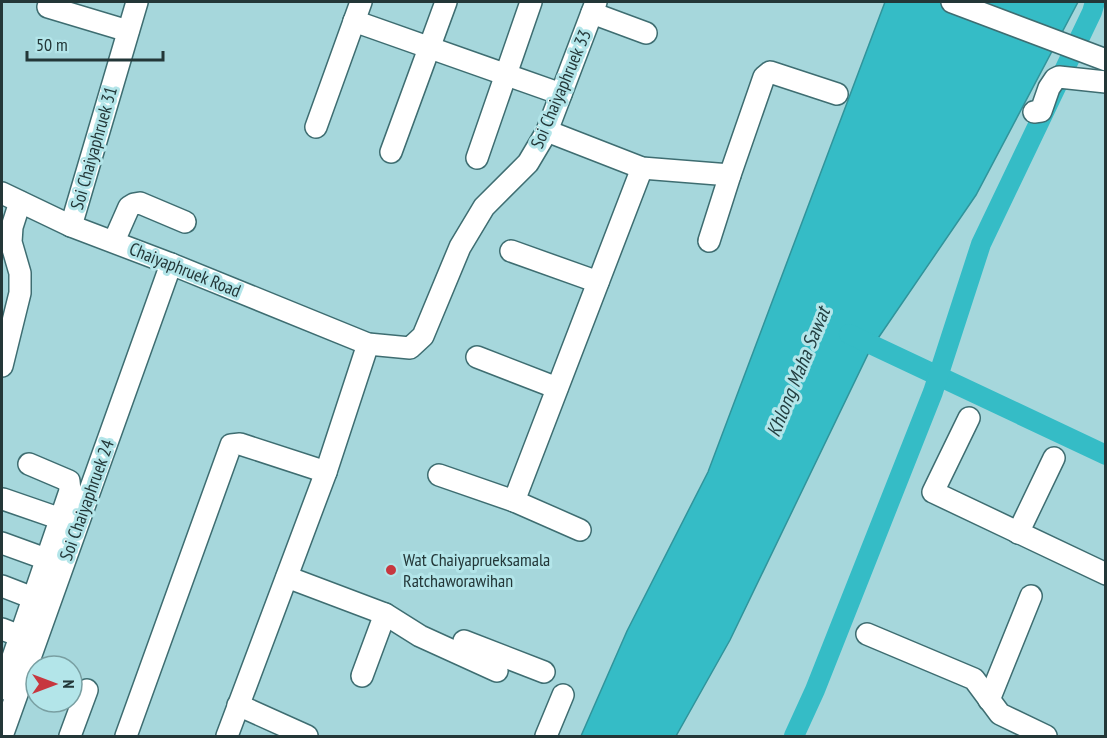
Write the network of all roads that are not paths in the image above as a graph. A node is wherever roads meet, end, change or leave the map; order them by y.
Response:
1 (137, 2) edge
2 (361, 2) edge
3 (446, 2) edge
4 (531, 2) edge
5 (952, 2) edge
6 (48, 7) dead end
7 (594, 7) edge
8 (354, 21) junction
9 (128, 31) junction
10 (645, 33) dead end
11 (430, 48) junction
12 (1106, 60) edge
13 (506, 73) junction
14 (1106, 82) edge
15 (561, 94) junction
16 (837, 94) dead end
17 (1034, 112) dead end
18 (316, 127) dead end
19 (547, 131) junction
20 (391, 152) dead end
21 (477, 158) dead end
22 (642, 168) junction
23 (730, 175) junction
24 (11, 198) edge
25 (185, 222) dead end
26 (71, 226) junction
27 (6, 241) edge
28 (114, 241) junction
29 (709, 241) dead end
30 (511, 251) dead end
31 (171, 264) junction
32 (598, 282) junction
33 (368, 345) junction
34 (477, 357) dead end
35 (2, 366) edge
36 (557, 388) junction
37 (969, 418) dead end
38 (1054, 458) dead end
39 (29, 464) dead end
40 (326, 472) junction
41 (440, 474) dead end
42 (3, 499) edge
43 (514, 501) junction
44 (61, 519) junction
45 (580, 530) dead end
46 (1018, 533) junction
47 (2, 543) edge
48 (46, 559) junction
49 (1106, 574) edge
50 (287, 576) junction
51 (2, 586) edge
52 (1031, 596) dead end
53 (33, 598) junction
54 (385, 614) junction
55 (406, 627) junction
56 (11, 633) edge
57 (867, 634) dead end
58 (497, 670) dead end
59 (544, 672) dead end
60 (362, 676) dead end
61 (3, 681) edge
62 (87, 690) dead end
63 (563, 695) dead end
64 (989, 700) junction
65 (238, 705) junction
66 (4, 728) edge
67 (70, 736) edge
68 (126, 736) edge
69 (227, 736) edge
70 (307, 736) edge
71 (546, 736) edge
72 (1046, 736) edge

1 - 9 street, Soi Chaiyaphruek 31
2 - 8 street
3 - 11 street
4 - 13 street
5 - 12 street
6 - 9 street
7 - 10 street
7 - 15 street, Soi Chaiyaphruek 33
8 - 11 street
8 - 18 street
9 - 26 street, Soi Chaiyaphruek 31
11 - 13 street
11 - 20 street
13 - 15 street
13 - 21 street
14 - 17 street
15 - 19 street, Soi Chaiyaphruek 33
16 - 23 street
19 - 22 street
19 - 33 street, Soi Chaiyaphruek 33
22 - 23 street
22 - 32 street
23 - 29 street
24 - 26 street, Chaiyaphruek Road
24 - 27 street
25 - 28 street
26 - 28 street, Chaiyaphruek Road
27 - 35 street
28 - 31 street, Chaiyaphruek Road
30 - 32 street
31 - 33 street, Chaiyaphruek Road
31 - 66 street, Soi Chaiyaphruek 24
32 - 36 street
33 - 40 street
34 - 36 street
36 - 43 street
37 - 46 street
38 - 46 street
39 - 44 street
40 - 50 street
40 - 68 street
41 - 43 street
42 - 44 street
43 - 45 street
44 - 48 street
46 - 49 street
47 - 48 street
48 - 53 street
50 - 54 street
50 - 65 street
51 - 53 street
52 - 64 street
53 - 56 street
54 - 55 street
54 - 60 street
55 - 58 street
55 - 59 street
56 - 61 street
57 - 64 street
62 - 67 street
63 - 71 street
64 - 72 street
65 - 69 street
65 - 70 street

